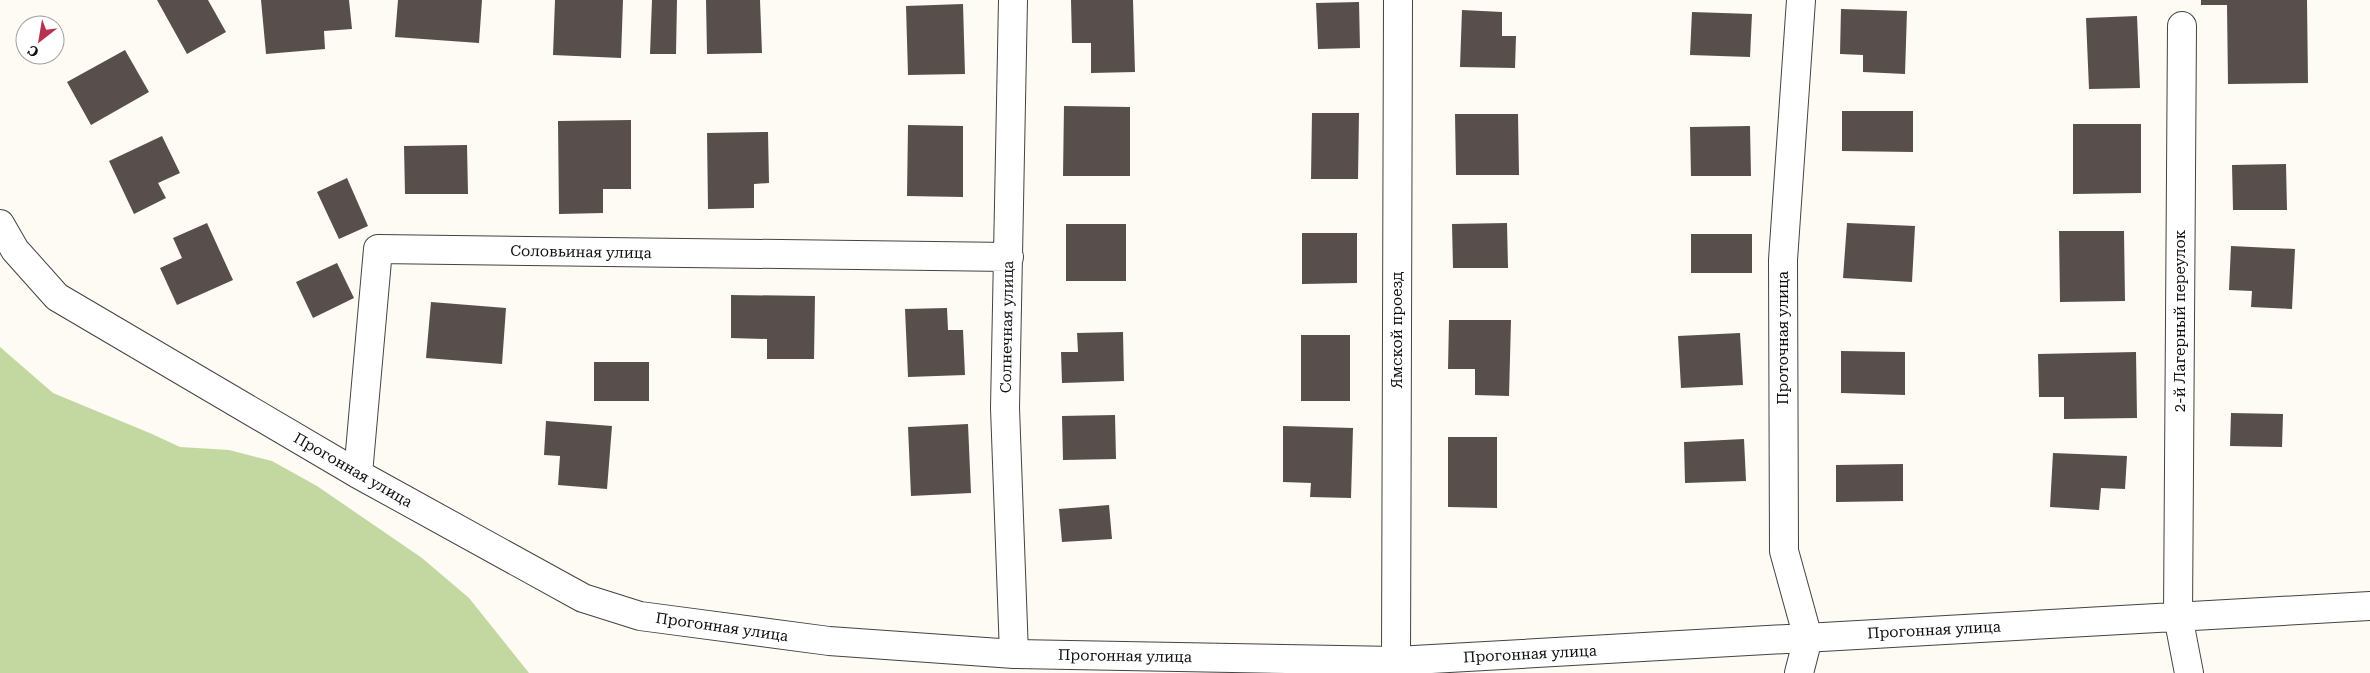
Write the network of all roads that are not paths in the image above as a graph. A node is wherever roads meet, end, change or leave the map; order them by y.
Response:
1 (1013, 0) edge
2 (1398, 0) edge
3 (1801, 0) edge
4 (2182, 26) dead end
5 (0, 224) edge
6 (1009, 257) junction
7 (358, 474) junction
8 (2370, 606) edge
9 (2178, 616) junction
10 (1808, 638) junction
11 (1014, 654) junction
12 (1396, 661) junction
13 (1428, 666) edge
14 (1799, 673) edge
15 (2189, 673) edge

1 - 6 street, Солнечная улица
2 - 12 street, Ямской проезд
3 - 10 street, Проточная улица
4 - 9 street, 2-й Лагерный переулок
5 - 7 street, Прогонная улица
6 - 7 street, Соловьиная улица
6 - 11 street, Солнечная улица
7 - 11 street, Прогонная улица
8 - 9 street, Прогонная улица
9 - 10 street, Прогонная улица
9 - 15 street, 2-й Лагерный переулок
10 - 13 street, Прогонная улица
10 - 14 street, Проточная улица
11 - 12 street, Прогонная улица
12 - 13 street, Прогонная улица

